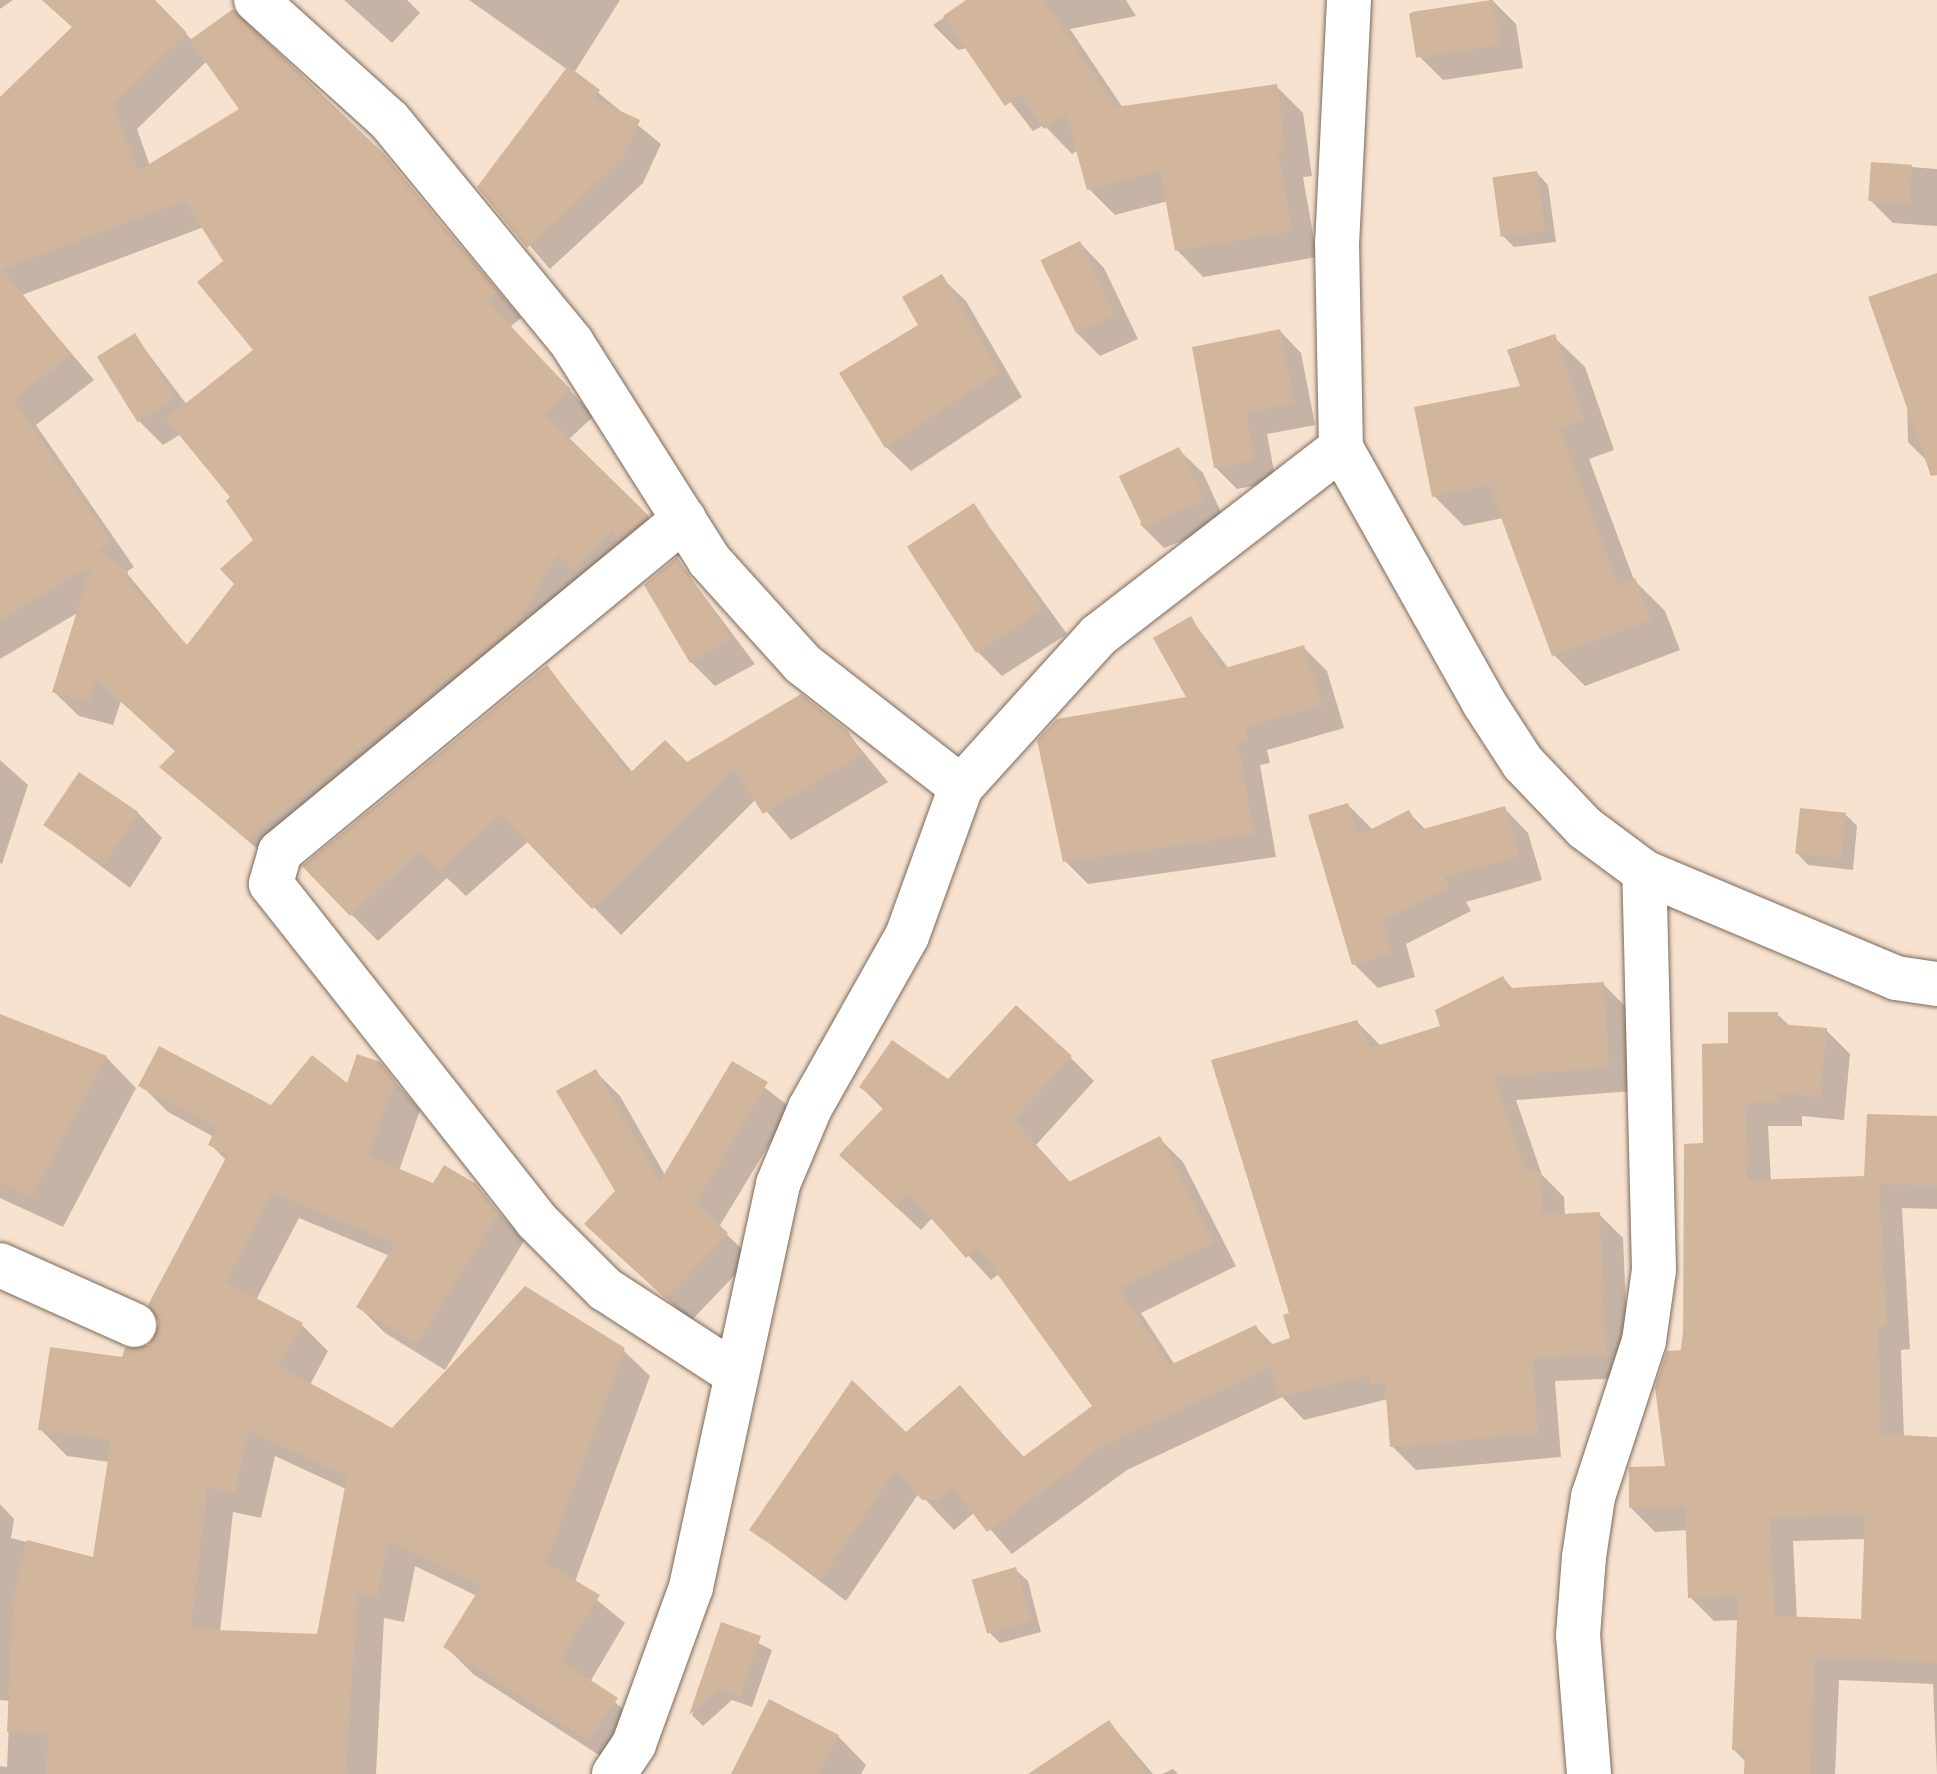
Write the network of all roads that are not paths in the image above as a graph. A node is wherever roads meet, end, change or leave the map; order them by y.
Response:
1 (256, 0) edge
2 (1349, 0) edge
3 (1341, 448) junction
4 (684, 519) junction
5 (961, 787) junction
6 (1644, 872) junction
7 (1937, 984) edge
8 (0, 1265) edge
9 (134, 1325) dead end
10 (736, 1374) junction
11 (614, 1774) edge
12 (1589, 1774) edge

1 - 4 street
2 - 3 street
3 - 5 street
3 - 6 street
4 - 5 street
4 - 10 street
5 - 10 street
6 - 7 street
6 - 12 street
8 - 9 street
10 - 11 street

